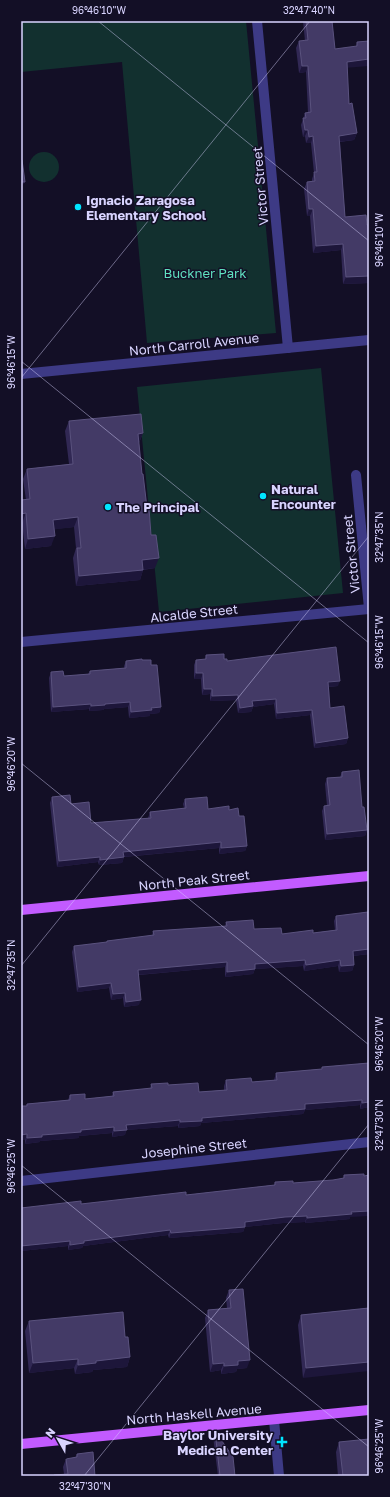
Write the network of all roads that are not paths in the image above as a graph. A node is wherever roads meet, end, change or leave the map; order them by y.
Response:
1 (257, 21) edge
2 (369, 340) edge
3 (288, 348) junction
4 (21, 374) edge
5 (356, 474) dead end
6 (369, 608) edge
7 (21, 642) edge
8 (369, 876) edge
9 (21, 910) edge
10 (369, 1142) edge
11 (21, 1181) edge
12 (369, 1410) edge
13 (274, 1420) junction
14 (21, 1444) edge
15 (279, 1476) edge

1 - 3 street, Victor Street
2 - 3 street, North Carroll Avenue
3 - 4 street, North Carroll Avenue
5 - 6 street, Victor Street
6 - 7 street, Alcalde Street
8 - 9 main road, North Peak Street
10 - 11 street, Josephine Street
12 - 13 main road, North Haskell Avenue
13 - 14 main road, North Haskell Avenue
13 - 15 street

